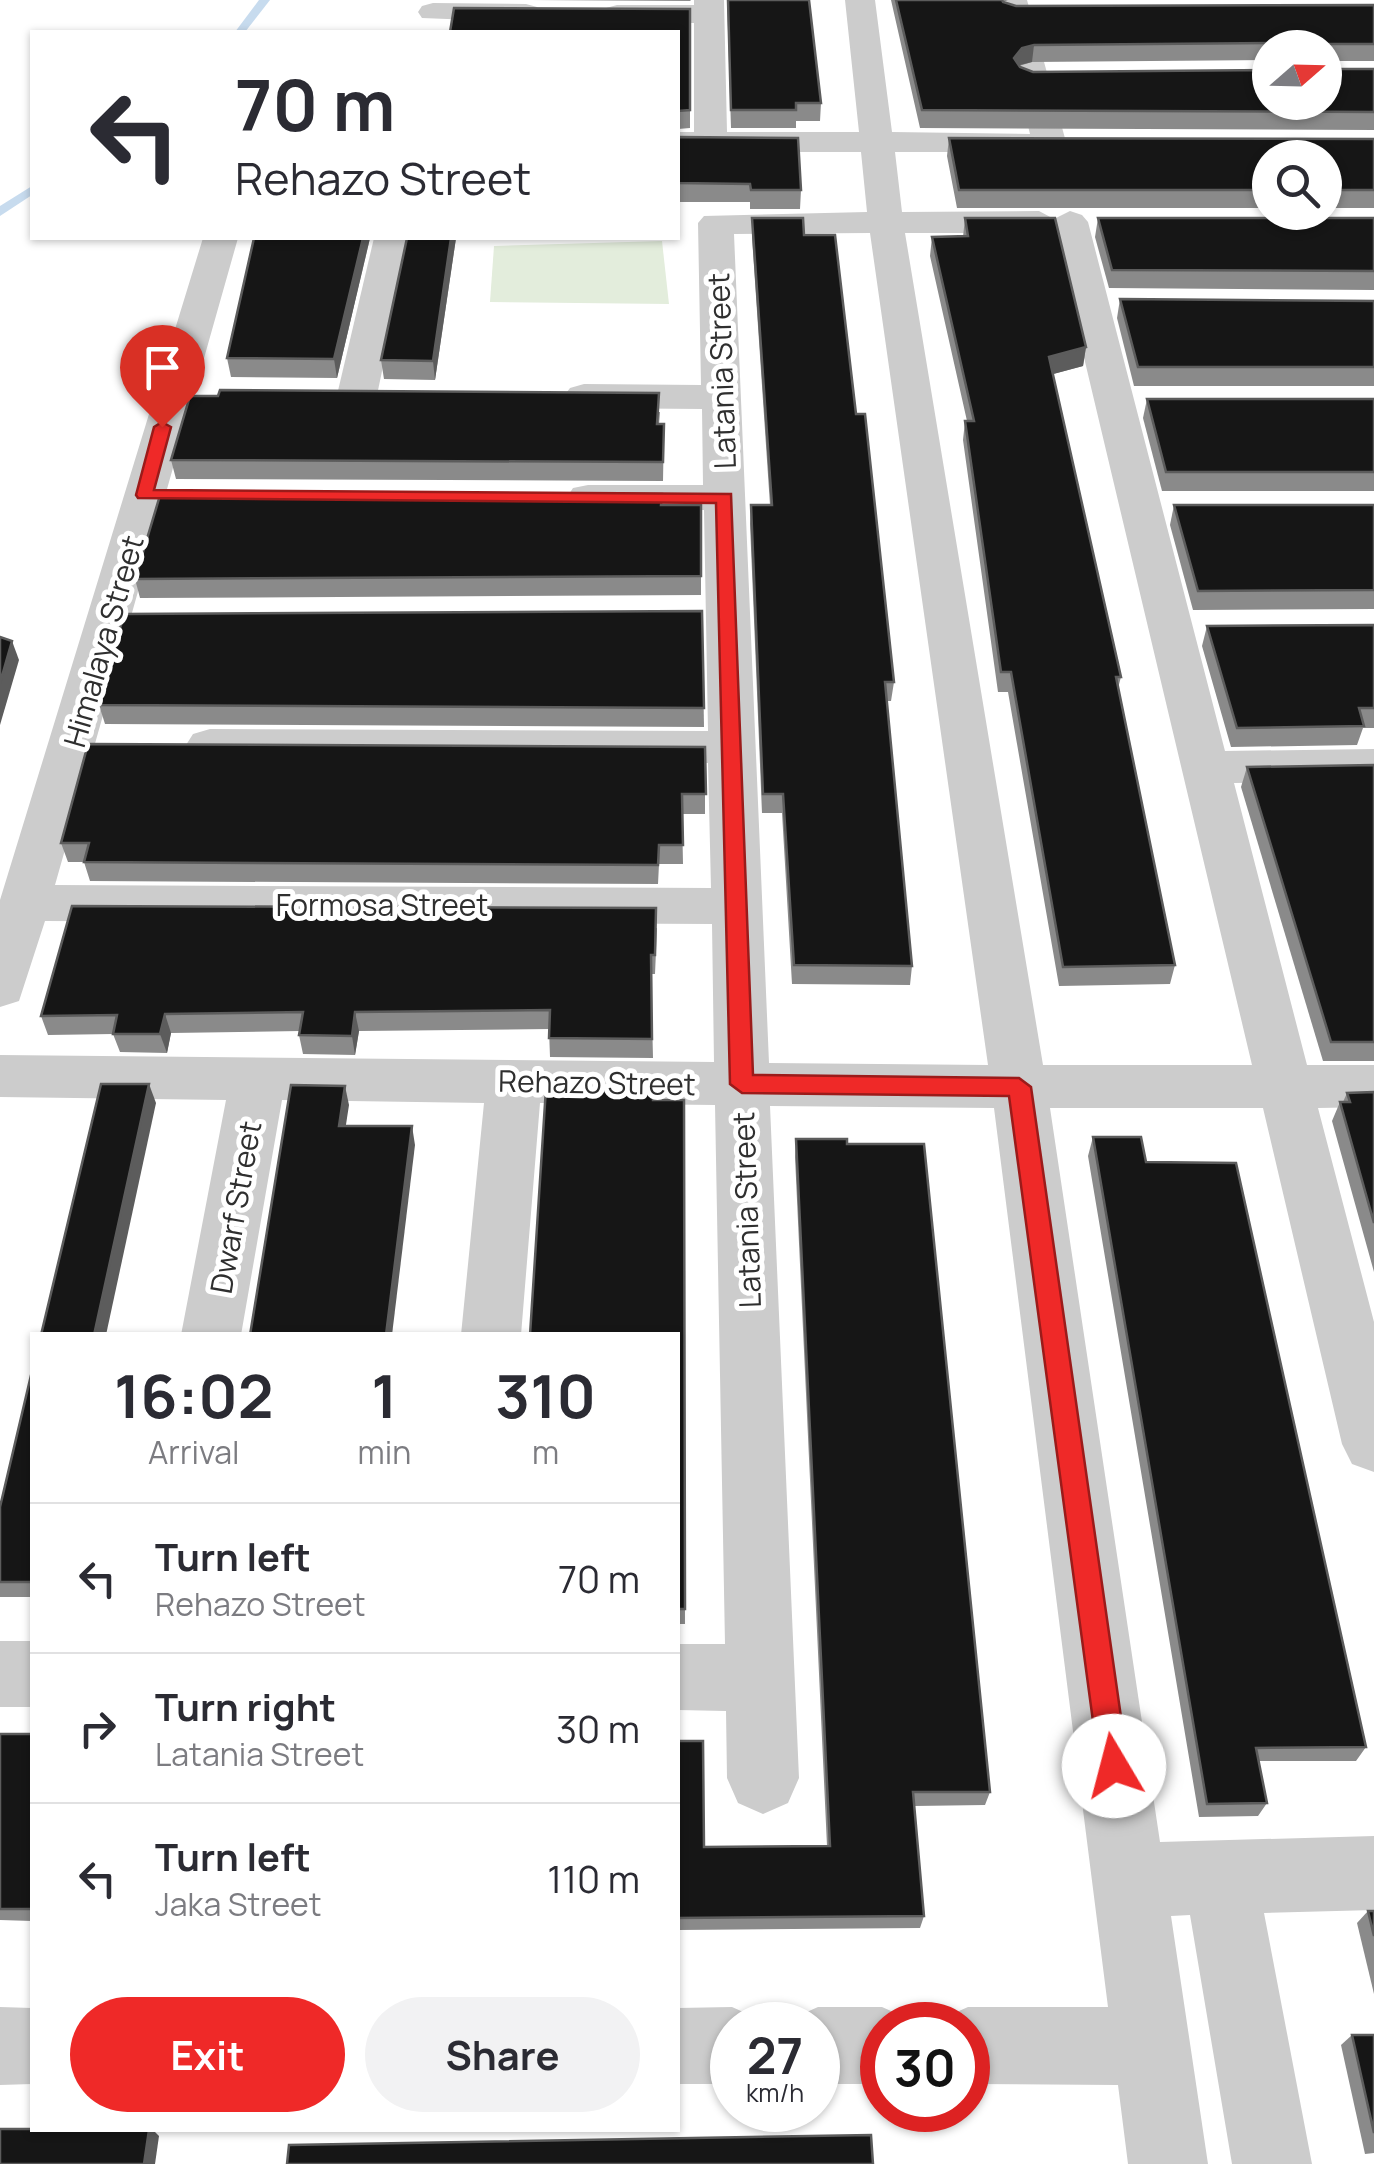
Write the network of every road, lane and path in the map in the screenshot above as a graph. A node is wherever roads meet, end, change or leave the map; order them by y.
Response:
1 (860, 0) edge
2 (1013, 6) edge
3 (709, 7) edge
4 (1054, 11) edge
5 (552, 13) edge
6 (591, 13) edge
7 (433, 15) edge
8 (1032, 76) junction
9 (1071, 76) edge
10 (680, 77) edge
11 (710, 78) junction
12 (694, 142) edge
13 (876, 142) junction
14 (1050, 142) junction
15 (1088, 142) edge
16 (697, 223) edge
17 (886, 223) junction
18 (220, 240) edge
19 (392, 240) edge
20 (358, 395) edge
21 (549, 396) edge
22 (721, 396) junction
23 (550, 497) edge
24 (725, 498) junction
25 (174, 745) edge
26 (732, 747) junction
27 (1374, 765) edge
28 (1204, 767) junction
29 (27, 902) junction
30 (736, 906) junction
31 (0, 987) edge
32 (0, 1076) edge
33 (258, 1079) junction
34 (514, 1081) junction
35 (742, 1084) junction
36 (1282, 1086) junction
37 (1374, 1086) edge
38 (1019, 1087) junction
39 (212, 1332) edge
40 (491, 1332) edge
41 (1374, 1444) edge
42 (0, 1674) edge
43 (30, 1674) edge
44 (680, 1677) edge
45 (760, 1678) junction
46 (762, 1778) dead end
47 (1374, 1873) edge
48 (1220, 1877) junction
49 (1130, 1880) junction
50 (0, 2046) edge
51 (30, 2046) edge
52 (680, 2046) edge
53 (710, 2046) edge
54 (990, 2046) edge
55 (1152, 2046) junction
56 (1168, 2164) edge
57 (1272, 2164) edge

1 - 13 street
2 - 4 street
2 - 8 street
3 - 6 street
3 - 11 street
5 - 7 street
8 - 9 street
8 - 14 street
10 - 11 street
11 - 12 street
12 - 13 street
13 - 14 street
13 - 17 street
14 - 15 street
16 - 17 street
16 - 22 street, Latania Street
17 - 28 street
17 - 38 street
18 - 29 street, Himalaya Street
19 - 20 street
21 - 22 street
22 - 24 street, Latania Street
23 - 24 street
24 - 26 street, Latania Street
25 - 26 street
26 - 30 street, Latania Street
27 - 28 street
28 - 36 street
29 - 30 street, Formosa Street
29 - 31 street, Himalaya Street
30 - 35 street, Latania Street
32 - 33 street, Rehazo Street
33 - 34 street, Rehazo Street
33 - 39 street, Dwarf Street
34 - 35 street, Rehazo Street
34 - 40 street
35 - 38 street, Rehazo Street
35 - 45 street, Latania Street
36 - 37 street, Rehazo Street
36 - 38 street, Rehazo Street
36 - 41 street
38 - 49 street
42 - 43 street
44 - 45 street
45 - 46 street, Latania Street
47 - 48 street
48 - 49 street
48 - 57 street
49 - 55 street
50 - 51 street
52 - 53 street
54 - 55 street
55 - 56 street

